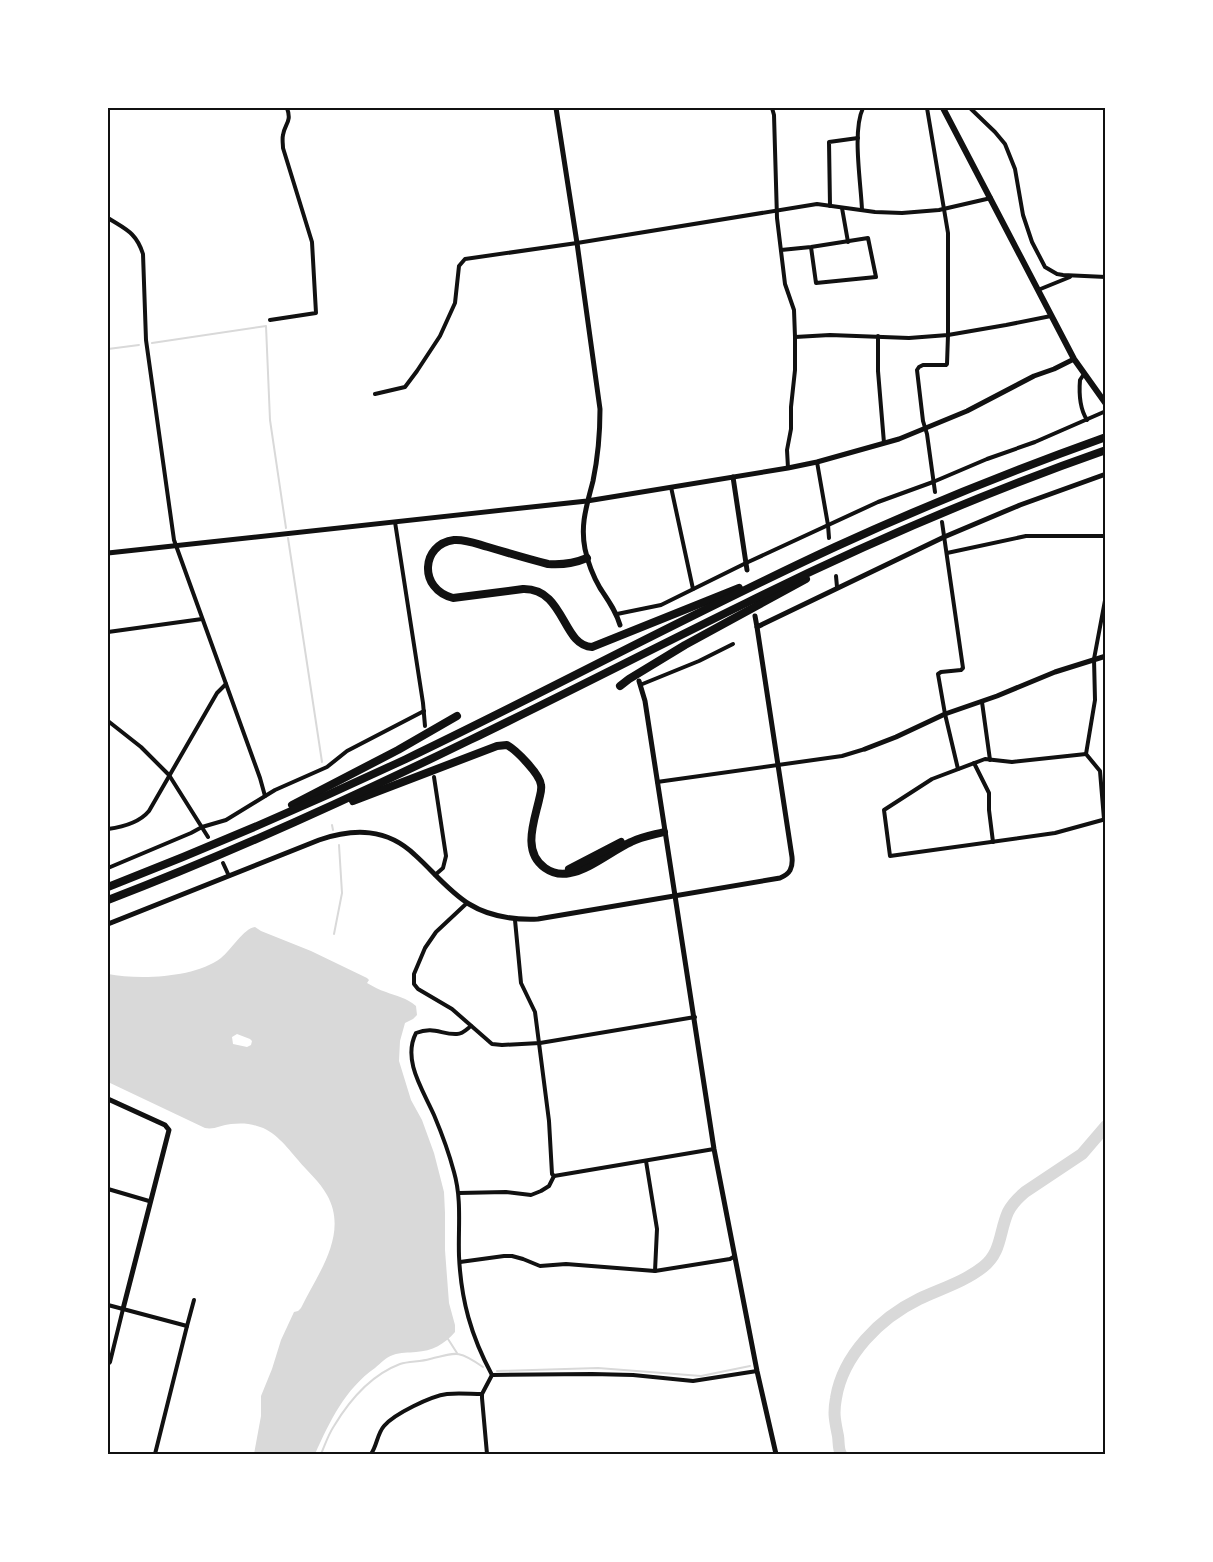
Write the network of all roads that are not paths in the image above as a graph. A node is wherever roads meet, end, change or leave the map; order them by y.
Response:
1 (287, 108) edge
2 (556, 108) edge
3 (772, 108) edge
4 (863, 108) edge
5 (927, 108) edge
6 (943, 108) edge
7 (970, 108) edge
8 (858, 138) junction
9 (990, 198) junction
10 (830, 206) junction
11 (842, 208) junction
12 (944, 209) junction
13 (862, 210) junction
14 (777, 211) junction
15 (108, 218) edge
16 (848, 242) junction
17 (577, 243) junction
18 (811, 247) junction
19 (781, 250) junction
20 (1073, 276) junction
21 (1106, 277) edge
22 (1038, 290) junction
23 (1051, 316) junction
24 (270, 320) dead end
25 (948, 335) junction
26 (878, 336) junction
27 (795, 337) junction
28 (1074, 358) junction
29 (1084, 374) junction
30 (375, 394) dead end
31 (1106, 404) edge
32 (1106, 412) edge
33 (1087, 420) junction
34 (926, 429) junction
35 (1106, 437) edge
36 (884, 443) junction
37 (1106, 450) edge
38 (817, 462) junction
39 (788, 468) junction
40 (1106, 474) edge
41 (733, 477) junction
42 (933, 482) junction
43 (671, 487) junction
44 (935, 492) dead end
45 (587, 501) junction
46 (395, 522) junction
47 (942, 522) dead end
48 (828, 525) junction
49 (1106, 536) edge
50 (944, 537) junction
51 (829, 538) dead end
52 (176, 546) junction
53 (857, 550) junction
54 (108, 553) edge
55 (946, 553) junction
56 (587, 558) junction
57 (746, 563) junction
58 (747, 570) dead end
59 (783, 572) junction
60 (836, 576) dead end
61 (838, 588) junction
62 (693, 589) junction
63 (1106, 595) edge
64 (617, 614) junction
65 (755, 616) dead end
66 (555, 618) dead end
67 (202, 619) junction
68 (620, 625) dead end
69 (757, 627) junction
70 (108, 632) edge
71 (733, 644) dead end
72 (1106, 656) edge
73 (1094, 659) junction
74 (639, 683) joint
75 (226, 684) junction
76 (620, 686) dead end
77 (982, 702) junction
78 (424, 711) junction
79 (945, 714) junction
80 (457, 716) dead end
81 (108, 721) edge
82 (425, 726) dead end
83 (865, 749) joint
84 (1086, 754) junction
85 (990, 760) junction
86 (974, 763) junction
87 (777, 765) junction
88 (958, 769) junction
89 (170, 775) junction
90 (434, 777) dead end
91 (657, 782) junction
92 (547, 785) dead end
93 (265, 796) junction
94 (1105, 819) edge
95 (300, 820) junction
96 (202, 827) junction
97 (108, 829) edge
98 (664, 832) junction
99 (208, 837) dead end
100 (224, 840) junction
101 (993, 842) junction
102 (222, 863) dead end
103 (108, 868) edge
104 (435, 875) junction
105 (229, 876) junction
106 (108, 887) edge
107 (675, 895) junction
108 (108, 900) edge
109 (467, 903) junction
110 (515, 920) junction
111 (108, 924) edge
112 (695, 1018) junction
113 (471, 1026) junction
114 (540, 1043) junction
115 (108, 1099) edge
116 (714, 1149) junction
117 (646, 1162) junction
118 (554, 1176) junction
119 (108, 1189) edge
120 (459, 1193) junction
121 (149, 1201) junction
122 (736, 1256) junction
123 (460, 1262) junction
124 (654, 1271) junction
125 (194, 1300) dead end
126 (108, 1305) edge
127 (123, 1309) junction
128 (187, 1326) junction
129 (108, 1364) edge
130 (758, 1371) junction
131 (492, 1375) junction
132 (482, 1394) junction
133 (155, 1454) edge
134 (371, 1454) edge
135 (487, 1454) edge
136 (776, 1454) edge

1 - 24 street
2 - 17 street
3 - 14 street
4 - 8 street
5 - 12 street
6 - 9 main road
7 - 20 street
8 - 10 street
8 - 13 street
9 - 12 street
9 - 22 main road
10 - 11 street
10 - 14 street
11 - 13 street
11 - 16 street
12 - 13 street
12 - 25 street
14 - 17 street
14 - 19 street
15 - 52 street
16 - 18 street
16 - 18 street
17 - 30 street
17 - 45 street
18 - 19 street
19 - 27 street
20 - 21 street
20 - 22 street
22 - 23 main road
23 - 25 street
23 - 28 main road
25 - 26 street
25 - 34 street
26 - 27 street
26 - 36 street
27 - 39 street
28 - 29 main road
28 - 34 street
29 - 31 main road
29 - 33 street
32 - 33 street
33 - 42 street
34 - 36 street
34 - 42 street
35 - 59 highway
36 - 38 street
37 - 53 highway
38 - 39 street
38 - 48 street
39 - 41 street
40 - 50 street
41 - 43 street
41 - 57 street
42 - 44 street
42 - 48 street
43 - 45 street
43 - 62 street
45 - 46 street
45 - 56 street
46 - 52 street
46 - 78 street
47 - 50 street
48 - 51 street
48 - 57 street
49 - 55 street
50 - 55 street
50 - 61 street
52 - 54 street
52 - 67 street
53 - 76 highway
53 - 95 highway
55 - 79 street
56 - 59 highway
56 - 64 street
56 - 66 highway
57 - 58 street
57 - 62 street
59 - 100 highway
60 - 61 street
61 - 69 street
62 - 64 street
63 - 73 street
64 - 68 street
65 - 69 street
67 - 70 street
67 - 75 street
69 - 87 street
71 - 74 street
72 - 73 street
73 - 77 street
73 - 84 street
74 - 91 street
75 - 89 street
75 - 93 street
77 - 79 street
77 - 85 street
78 - 82 street
78 - 93 street
79 - 83 street
79 - 88 street
80 - 100 highway
81 - 89 street
83 - 87 street
84 - 85 street
84 - 94 street
85 - 86 street
86 - 88 street
86 - 101 street
87 - 91 street
87 - 107 street
88 - 101 street
89 - 96 street
89 - 97 street
90 - 104 street
91 - 98 street
92 - 98 highway
93 - 96 street
94 - 101 street
95 - 98 highway
95 - 108 highway
96 - 99 street
96 - 103 street
98 - 107 street
100 - 106 highway
102 - 105 street
104 - 105 street
104 - 109 street
105 - 111 street
107 - 110 street
107 - 112 street
109 - 110 street
109 - 113 street
110 - 114 street
112 - 114 street
112 - 116 street
113 - 114 street
113 - 120 street
114 - 118 street
115 - 121 street
116 - 117 street
116 - 122 street
117 - 118 street
117 - 124 street
118 - 120 street
119 - 121 street
120 - 123 street
121 - 127 street
122 - 124 street
122 - 130 street
123 - 124 street
123 - 131 street
125 - 128 street
126 - 127 street
127 - 128 street
127 - 129 street
128 - 133 street
130 - 131 street
130 - 136 street
131 - 132 street
132 - 134 street
132 - 135 street

